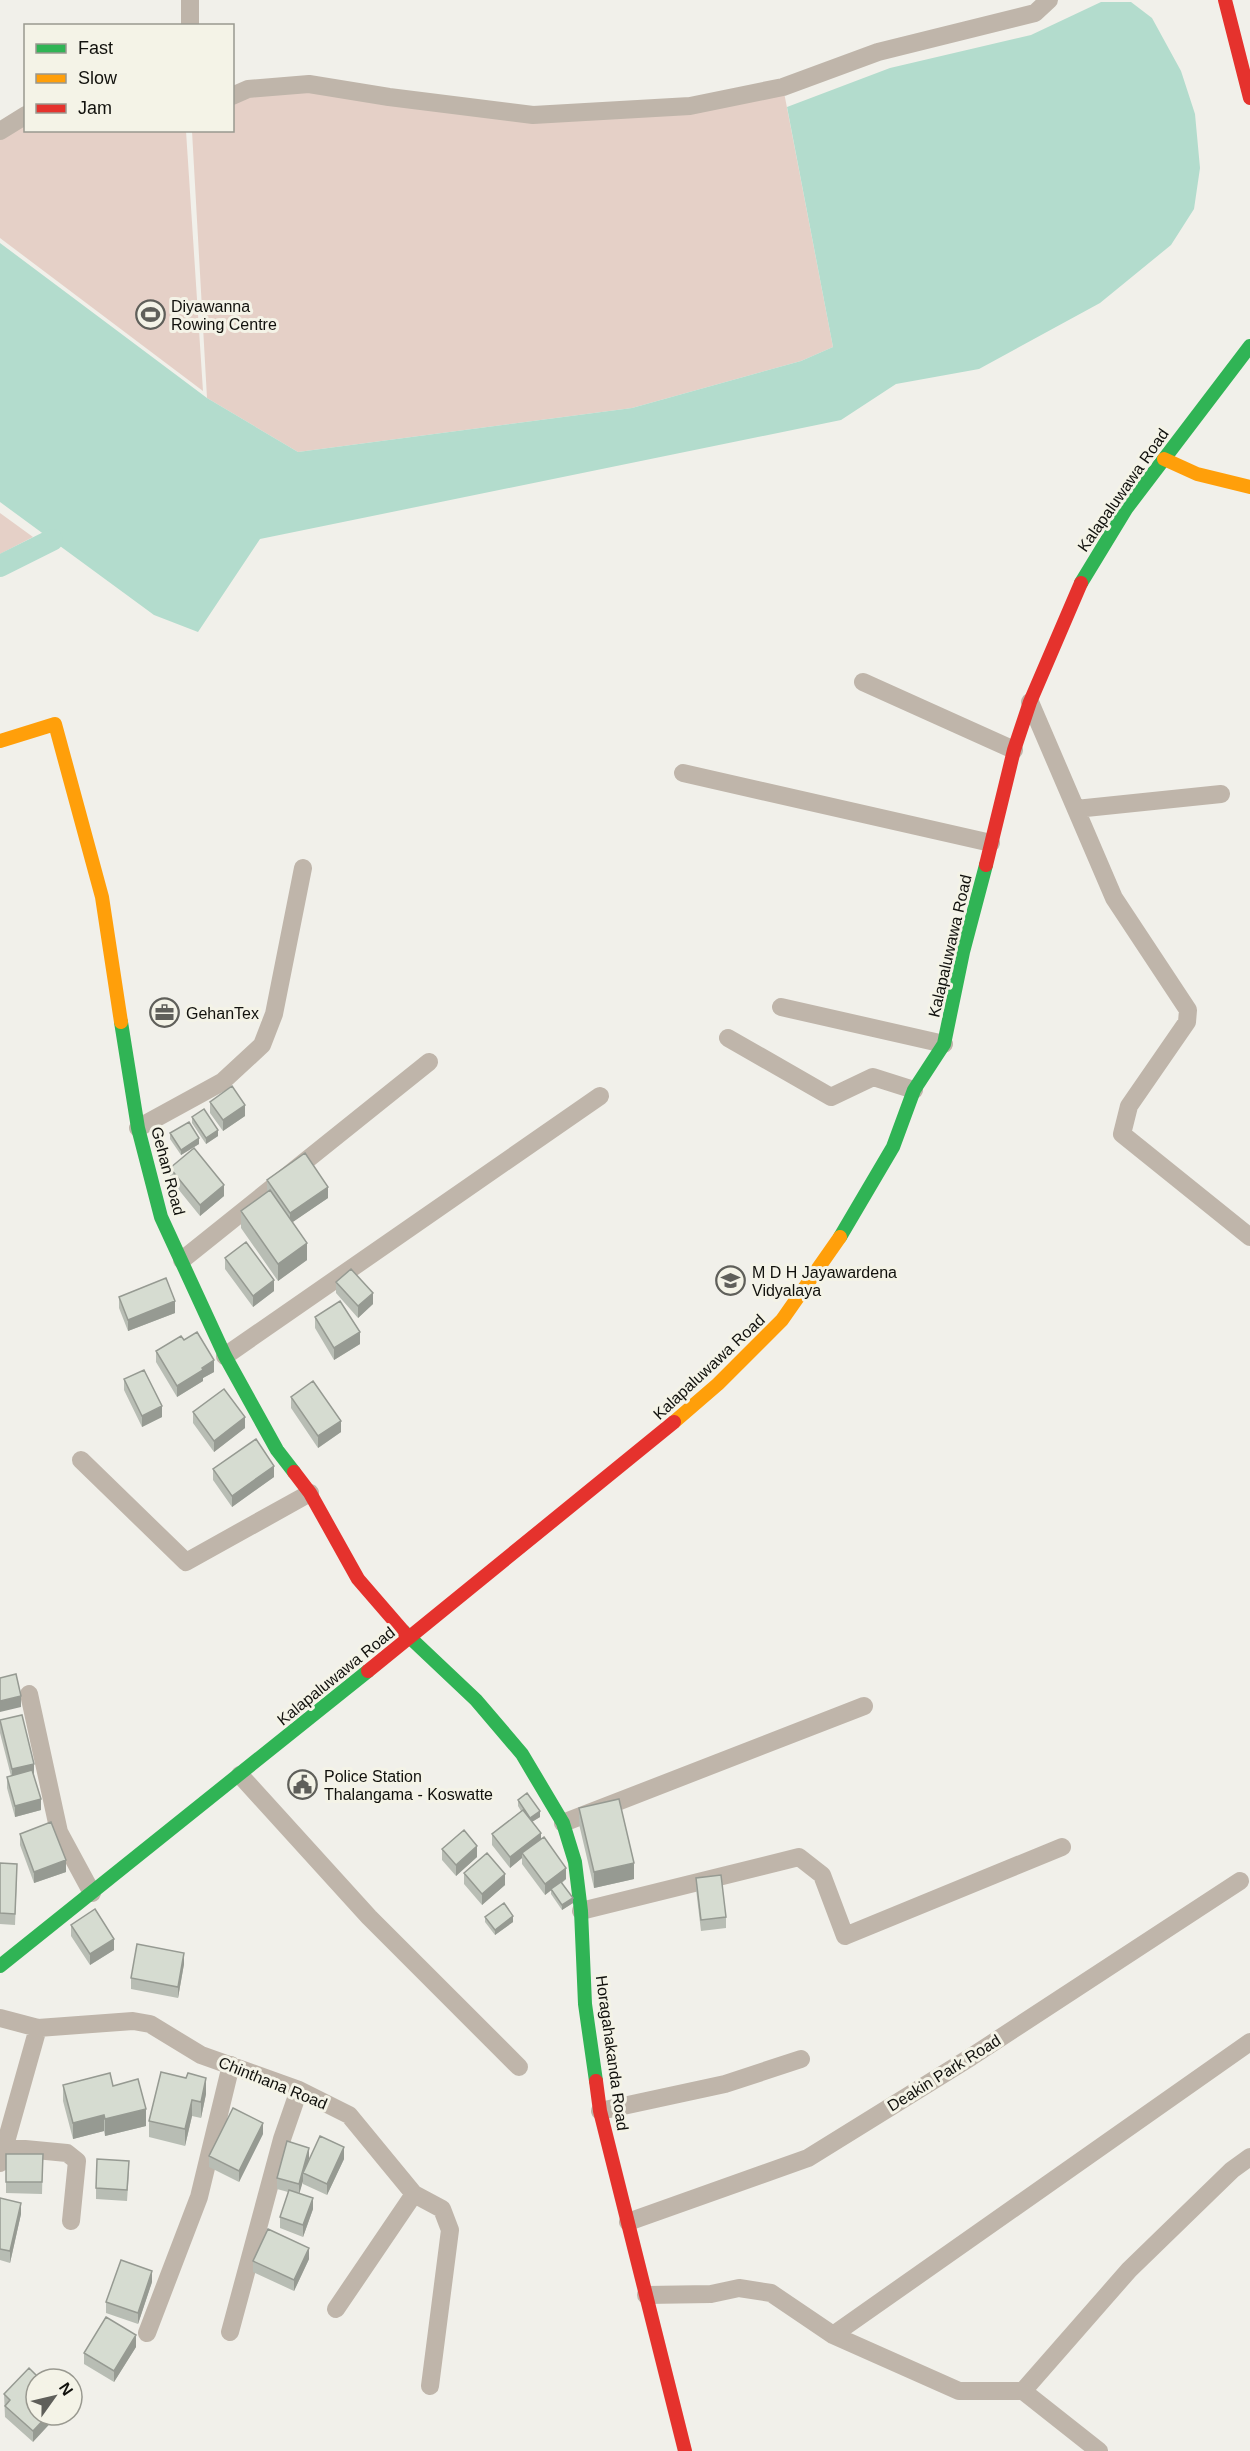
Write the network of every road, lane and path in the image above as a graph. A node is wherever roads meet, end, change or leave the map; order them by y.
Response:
1 (190, 0) edge
2 (1049, 0) edge
3 (1225, 0) edge
4 (190, 24) edge
5 (234, 95) edge
6 (1250, 98) edge
7 (24, 116) edge
8 (0, 131) edge
9 (1250, 346) edge
10 (1164, 459) junction
11 (1250, 487) edge
12 (863, 682) dead end
13 (1030, 702) junction
14 (0, 741) edge
15 (1014, 750) junction
16 (683, 772) dead end
17 (1221, 794) dead end
18 (1076, 809) junction
19 (991, 843) junction
20 (303, 868) dead end
21 (781, 1007) dead end
22 (728, 1038) dead end
23 (944, 1044) junction
24 (429, 1062) dead end
25 (914, 1090) junction
26 (600, 1095) dead end
27 (138, 1128) junction
28 (1250, 1237) edge
29 (182, 1260) junction
30 (225, 1356) junction
31 (81, 1460) dead end
32 (310, 1493) junction
33 (409, 1638) junction
34 (29, 1694) dead end
35 (864, 1706) dead end
36 (240, 1775) junction
37 (563, 1822) junction
38 (1062, 1847) dead end
39 (1240, 1881) dead end
40 (92, 1893) junction
41 (580, 1911) junction
42 (0, 1966) edge
43 (0, 2018) edge
44 (38, 2028) junction
45 (1250, 2042) edge
46 (801, 2058) dead end
47 (231, 2065) junction
48 (519, 2067) dead end
49 (299, 2090) junction
50 (600, 2111) junction
51 (2, 2155) edge
52 (1250, 2157) edge
53 (414, 2194) junction
54 (71, 2221) dead end
55 (628, 2222) junction
56 (646, 2295) junction
57 (336, 2309) dead end
58 (230, 2332) dead end
59 (147, 2333) dead end
60 (832, 2335) junction
61 (430, 2386) dead end
62 (1023, 2391) junction
63 (685, 2451) edge
64 (1099, 2451) edge

1 - 4 street
2 - 5 street
3 - 6 main road
7 - 8 street
9 - 10 main road, Kalapaluwawa Road
10 - 11 main road
10 - 13 main road, Kalapaluwawa Road
12 - 15 street
13 - 15 main road, Kalapaluwawa Road
13 - 18 street
14 - 27 main road, Gehan Road
15 - 19 main road, Kalapaluwawa Road
16 - 19 street
17 - 18 street
18 - 28 street
19 - 23 main road, Kalapaluwawa Road
20 - 27 street
21 - 23 street
22 - 25 street
23 - 25 main road, Kalapaluwawa Road
24 - 29 street
25 - 33 main road, Kalapaluwawa Road
26 - 30 street
27 - 29 main road, Gehan Road
29 - 30 main road, Gehan Road
30 - 32 main road, Gehan Road
31 - 32 street
32 - 33 main road, Gehan Road
33 - 36 main road, Kalapaluwawa Road
33 - 37 main road, Horagahakanda Road
34 - 40 street
35 - 37 street
36 - 40 main road, Kalapaluwawa Road
36 - 48 street
37 - 41 main road, Horagahakanda Road
38 - 41 street
39 - 55 street, Deakin Park Road
40 - 42 main road, Kalapaluwawa Road
41 - 50 main road, Horagahakanda Road
43 - 44 street, Chinthana Road
44 - 47 street, Chinthana Road
44 - 51 street
45 - 60 street
46 - 50 street
47 - 49 street, Chinthana Road
47 - 59 street
49 - 53 street, Chinthana Road
49 - 58 street
50 - 55 main road, Horagahakanda Road
51 - 54 street
52 - 62 street
53 - 57 street
53 - 61 street, Chinthana Road
55 - 56 main road, Horagahakanda Road
56 - 60 street
56 - 63 main road, Horagahakanda Road
60 - 62 street
62 - 64 street

